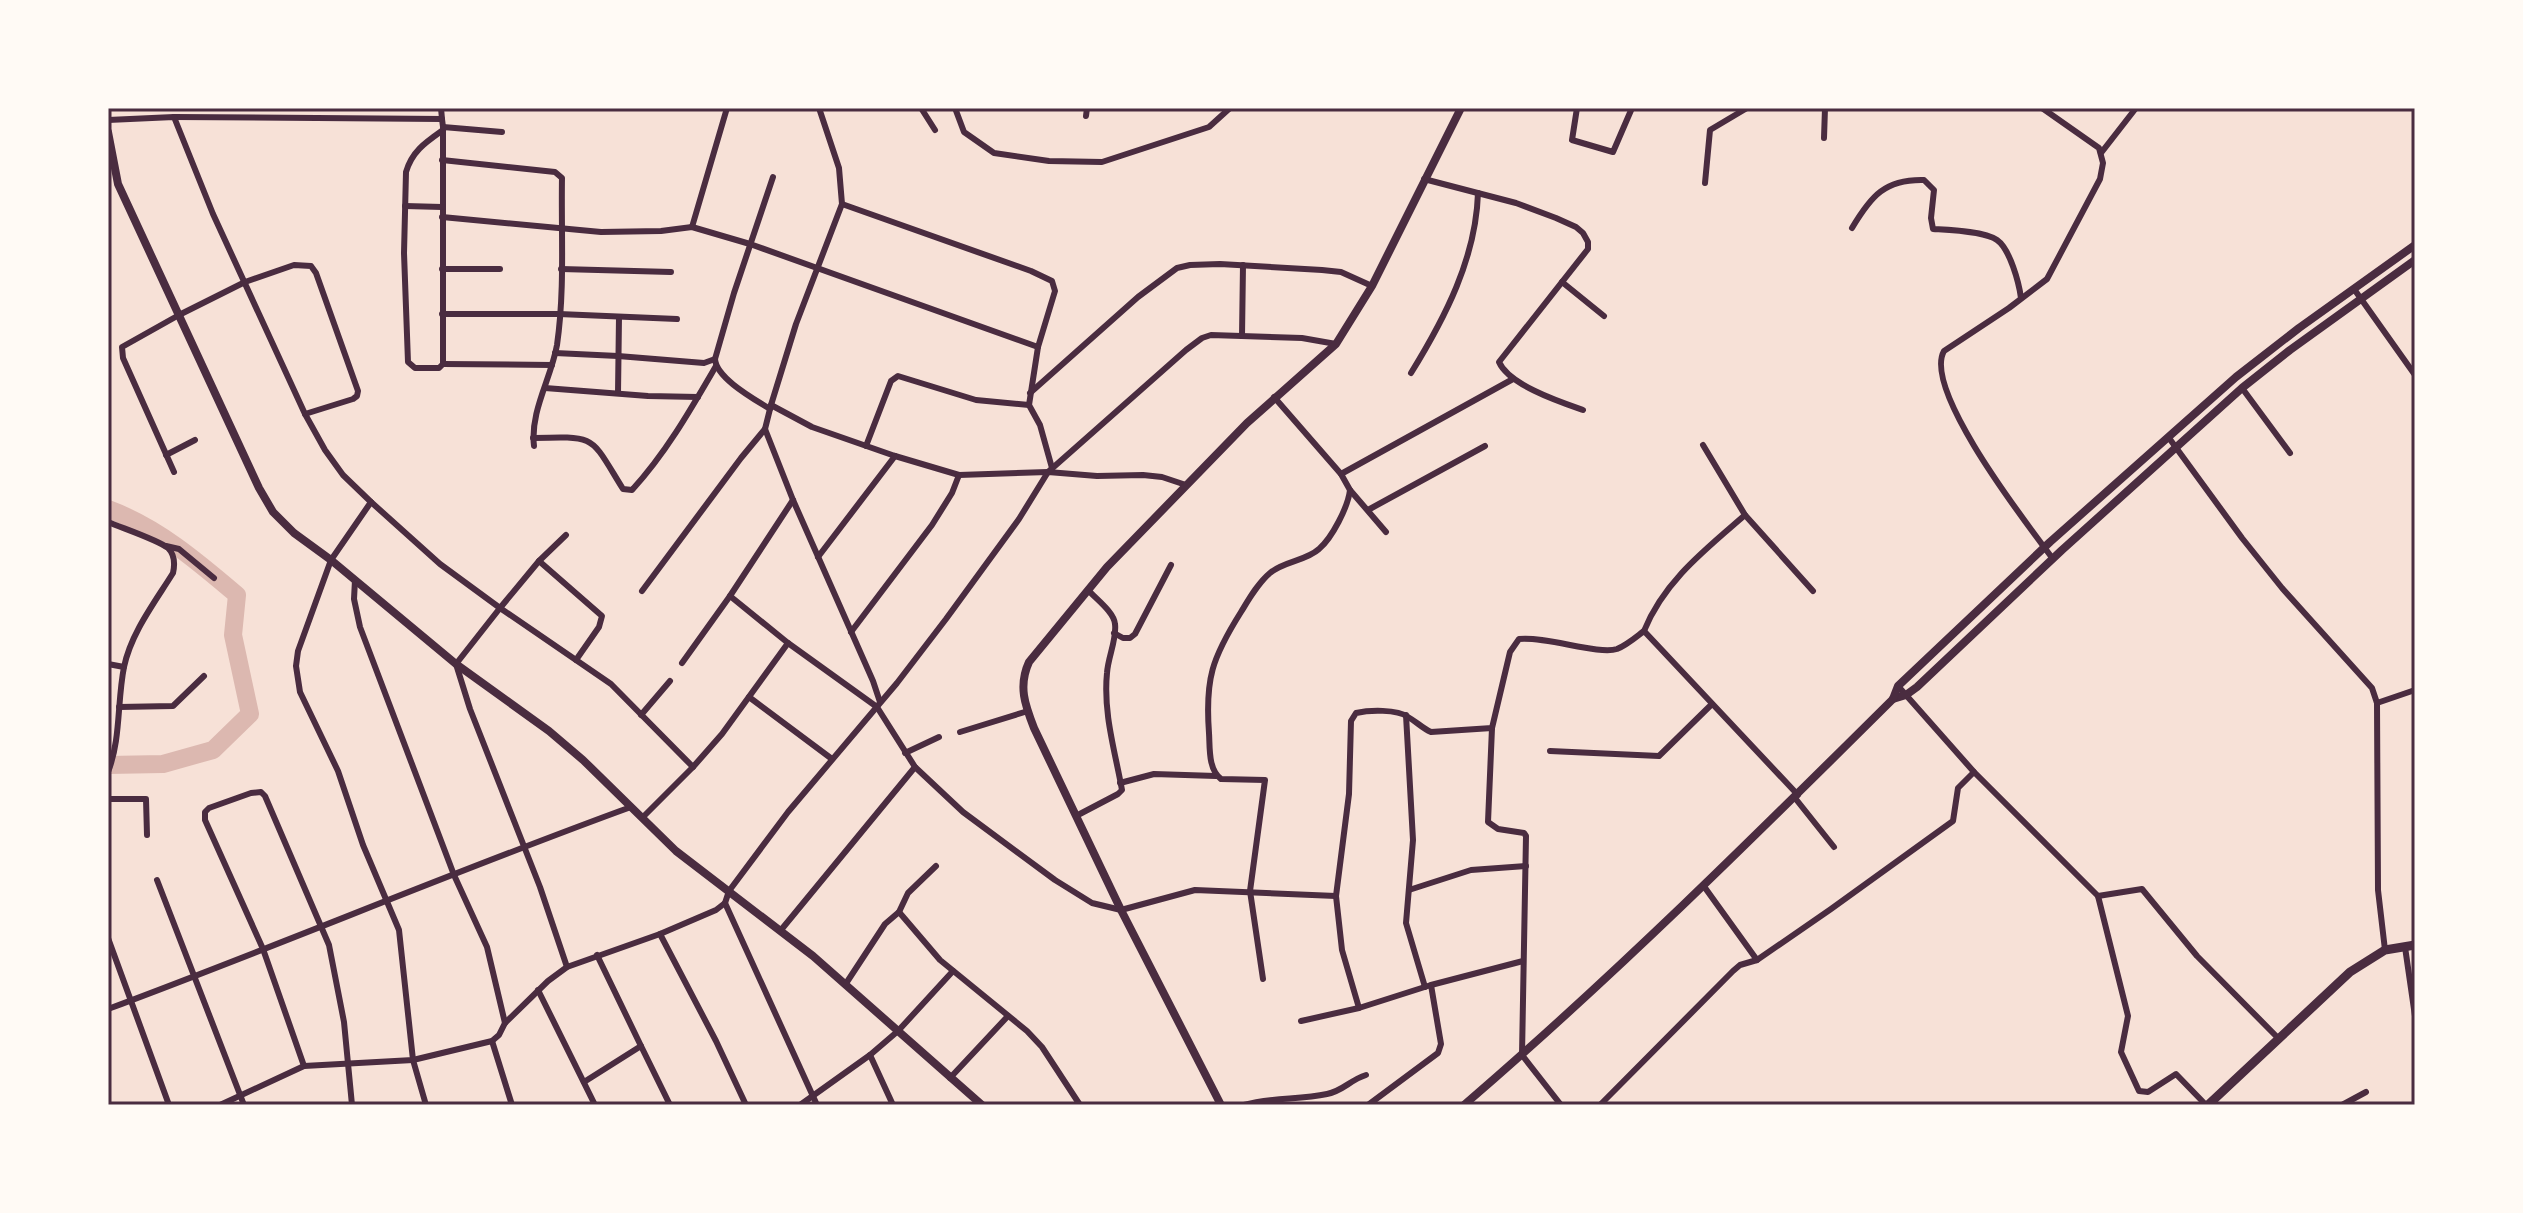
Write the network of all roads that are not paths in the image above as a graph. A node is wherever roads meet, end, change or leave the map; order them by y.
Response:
1 (441, 108) edge
2 (727, 108) edge
3 (819, 108) edge
4 (921, 108) edge
5 (955, 108) edge
6 (1087, 108) edge
7 (1230, 108) edge
8 (1461, 108) edge
9 (1577, 108) edge
10 (1632, 108) edge
11 (1747, 108) edge
12 (1825, 108) edge
13 (2042, 108) edge
14 (2136, 108) edge
15 (1086, 116) dead end
16 (174, 117) junction
17 (442, 119) junction
18 (108, 120) edge
19 (443, 128) junction
20 (935, 130) dead end
21 (108, 132) edge
22 (502, 132) dead end
23 (1824, 138) dead end
24 (2101, 153) junction
25 (442, 160) junction
26 (773, 177) dead end
27 (1424, 179) junction
28 (1705, 183) dead end
29 (113, 184) edge
30 (1478, 193) junction
31 (842, 204) junction
32 (405, 206) junction
33 (442, 207) junction
34 (442, 217) junction
35 (692, 227) junction
36 (1852, 228) dead end
37 (561, 229) junction
38 (750, 244) junction
39 (2415, 245) edge
40 (2415, 260) edge
41 (1243, 265) junction
42 (442, 269) junction
43 (500, 269) dead end
44 (561, 269) junction
45 (817, 269) junction
46 (671, 272) dead end
47 (245, 282) junction
48 (1562, 282) junction
49 (1372, 286) junction
50 (2354, 289) junction
51 (2021, 298) junction
52 (2361, 299) junction
53 (442, 314) junction
54 (559, 314) junction
55 (179, 315) junction
56 (1604, 316) dead end
57 (619, 317) junction
58 (677, 319) dead end
59 (2302, 325) junction
60 (1242, 336) junction
61 (2309, 336) junction
62 (1336, 344) junction
63 (1038, 347) junction
64 (555, 353) junction
65 (618, 356) junction
66 (715, 362) junction
67 (443, 364) junction
68 (552, 365) junction
69 (1411, 373) dead end
70 (2415, 375) edge
71 (1513, 379) junction
72 (545, 388) junction
73 (2242, 388) junction
74 (618, 393) junction
75 (1030, 393) junction
76 (698, 397) junction
77 (1274, 397) junction
78 (1029, 405) junction
79 (770, 407) junction
80 (1583, 410) dead end
81 (305, 414) junction
82 (765, 429) junction
83 (2169, 438) junction
84 (195, 440) dead end
85 (1703, 445) dead end
86 (866, 446) junction
87 (1485, 446) dead end
88 (2177, 448) junction
89 (2290, 453) dead end
90 (166, 455) junction
91 (895, 456) junction
92 (1050, 470) junction
93 (174, 472) dead end
94 (1341, 474) junction
95 (959, 475) junction
96 (1186, 485) junction
97 (1350, 490) junction
98 (793, 500) junction
99 (371, 502) junction
100 (1368, 510) junction
101 (1745, 515) junction
102 (108, 522) edge
103 (1386, 532) dead end
104 (566, 535) dead end
105 (166, 546) junction
106 (2044, 548) junction
107 (818, 557) junction
108 (2053, 559) junction
109 (331, 560) junction
110 (539, 561) junction
111 (1171, 565) dead end
112 (214, 578) dead end
113 (355, 580) junction
114 (1088, 590) junction
115 (642, 591) dead end
116 (1813, 591) dead end
117 (730, 596) junction
118 (500, 608) junction
119 (1644, 631) junction
120 (851, 632) junction
121 (1114, 633) junction
122 (788, 643) junction
123 (576, 660) junction
124 (682, 663) dead end
125 (108, 664) edge
126 (456, 664) junction
127 (124, 667) junction
128 (204, 676) dead end
129 (670, 681) dead end
130 (1898, 686) junction
131 (2415, 690) edge
132 (1906, 695) junction
133 (749, 697) junction
134 (1893, 699) junction
135 (2377, 703) junction
136 (1712, 704) junction
137 (878, 705) junction
138 (119, 707) junction
139 (1028, 711) junction
140 (641, 715) junction
141 (1406, 715) junction
142 (1492, 728) junction
143 (112, 732) edge
144 (960, 732) dead end
145 (939, 737) dead end
146 (1550, 751) dead end
147 (905, 753) junction
148 (832, 759) junction
149 (693, 767) junction
150 (915, 767) junction
151 (108, 772) edge
152 (1974, 772) junction
153 (1216, 776) junction
154 (1120, 783) junction
155 (1796, 796) junction
156 (108, 799) edge
157 (631, 807) junction
158 (1076, 816) junction
159 (642, 818) junction
160 (147, 835) dead end
161 (524, 846) junction
162 (1834, 847) dead end
163 (936, 866) dead end
164 (1526, 866) junction
165 (454, 875) junction
166 (157, 880) dead end
167 (1703, 885) junction
168 (1408, 890) junction
169 (729, 891) junction
170 (1250, 891) junction
171 (1336, 896) junction
172 (2098, 896) junction
173 (387, 899) junction
174 (725, 903) junction
175 (1121, 910) junction
176 (899, 912) junction
177 (323, 927) junction
178 (781, 930) junction
179 (660, 934) junction
180 (108, 938) edge
181 (2410, 946) edge
182 (263, 949) junction
183 (2385, 950) junction
184 (597, 955) junction
185 (1757, 960) junction
186 (1523, 961) junction
187 (567, 967) junction
188 (953, 971) junction
189 (195, 976) junction
190 (1263, 979) dead end
191 (845, 985) junction
192 (1428, 986) junction
193 (538, 990) junction
194 (130, 1001) junction
195 (1359, 1008) junction
196 (108, 1009) edge
197 (1008, 1016) junction
198 (2415, 1016) edge
199 (1301, 1021) dead end
200 (505, 1023) junction
201 (898, 1031) junction
202 (2279, 1039) junction
203 (492, 1041) junction
204 (641, 1046) junction
205 (870, 1055) junction
206 (1522, 1055) junction
207 (413, 1060) junction
208 (347, 1065) junction
209 (304, 1066) junction
210 (1366, 1075) dead end
211 (950, 1078) junction
212 (584, 1082) junction
213 (2366, 1092) dead end
214 (812, 1095) junction
215 (241, 1096) junction
216 (2212, 1104) edge
217 (169, 1105) edge
218 (220, 1105) edge
219 (244, 1105) edge
220 (352, 1105) edge
221 (426, 1105) edge
222 (512, 1105) edge
223 (595, 1105) edge
224 (670, 1105) edge
225 (746, 1105) edge
226 (800, 1105) edge
227 (817, 1105) edge
228 (893, 1105) edge
229 (982, 1105) edge
230 (1080, 1105) edge
231 (1221, 1105) edge
232 (1244, 1105) edge
233 (1368, 1105) edge
234 (1464, 1105) edge
235 (1561, 1105) edge
236 (1600, 1105) edge
237 (2342, 1105) edge

1 - 17 street
2 - 35 street
3 - 31 street
4 - 20 street
5 - 7 street
6 - 15 street
8 - 27 street
9 - 10 street
11 - 28 street
12 - 23 street
13 - 24 street
14 - 24 street
16 - 17 street
16 - 18 street
16 - 47 street
17 - 19 street
19 - 22 street
19 - 25 street
19 - 32 street
21 - 29 street
24 - 51 street
25 - 33 street
25 - 37 street
26 - 38 street
27 - 30 street
27 - 49 street
29 - 55 street
30 - 48 street
30 - 69 street
31 - 45 street
31 - 63 street
32 - 33 street
32 - 67 street
33 - 34 street
34 - 37 street
34 - 42 street
35 - 37 street
35 - 38 street
36 - 51 street
37 - 44 street
38 - 45 street
38 - 66 street
39 - 50 street
40 - 52 street
41 - 49 street
41 - 60 street
41 - 75 street
42 - 43 street
42 - 53 street
44 - 46 street
44 - 54 street
45 - 63 street
45 - 79 street
47 - 55 street
47 - 81 street
47 - 81 street
48 - 56 street
48 - 71 street
49 - 62 street
50 - 52 street
50 - 59 street
51 - 106 street
52 - 61 street
52 - 70 street
53 - 54 street
53 - 67 street
54 - 57 street
54 - 64 street
55 - 90 street
55 - 109 street
57 - 58 street
57 - 65 street
59 - 61 street
59 - 83 street
60 - 62 street
60 - 92 street
61 - 73 street
62 - 77 street
63 - 75 street
64 - 65 street
64 - 68 street
65 - 66 street
65 - 74 street
66 - 76 street
66 - 79 street
67 - 68 street
68 - 72 street
71 - 80 street
71 - 94 street
72 - 74 street
72 - 76 street
73 - 88 street
73 - 89 street
74 - 76 street
75 - 78 street
77 - 94 street
77 - 96 street
78 - 86 street
78 - 92 street
79 - 82 street
79 - 86 street
81 - 99 street
82 - 98 street
82 - 115 street
83 - 88 street
83 - 106 street
84 - 90 street
85 - 101 street
86 - 91 street
87 - 100 street
88 - 108 street
88 - 135 street
90 - 93 street
91 - 95 street
91 - 107 street
92 - 95 street
92 - 96 street
92 - 137 street
94 - 97 street
95 - 120 street
96 - 114 street
97 - 100 street
97 - 153 street
98 - 107 street
98 - 117 street
99 - 109 street
99 - 118 street
100 - 103 street
101 - 116 street
101 - 119 street
102 - 105 street
104 - 110 street
105 - 112 street
105 - 127 street
106 - 108 street
106 - 130 street
107 - 120 street
108 - 132 street
109 - 113 street
109 - 173 street
110 - 118 street
110 - 123 street
111 - 121 street
113 - 126 street
113 - 165 street
114 - 121 street
114 - 139 street
117 - 122 street
117 - 124 street
118 - 123 street
118 - 126 street
119 - 136 street
119 - 142 street
120 - 137 street
121 - 154 street
122 - 133 street
122 - 137 street
123 - 140 street
125 - 127 street
126 - 157 street
126 - 161 street
127 - 138 street
128 - 138 street
129 - 140 street
130 - 132 street
130 - 134 street
131 - 135 street
132 - 134 street
132 - 152 street
133 - 148 street
133 - 149 street
134 - 155 street
135 - 183 street
136 - 146 street
136 - 155 street
137 - 147 street
137 - 148 street
138 - 143 street
139 - 144 street
139 - 158 street
140 - 149 street
141 - 142 street
141 - 168 street
141 - 171 street
142 - 164 street
143 - 151 street
145 - 147 street
147 - 150 street
148 - 169 street
149 - 159 street
150 - 175 street
150 - 178 street
152 - 172 street
152 - 185 street
153 - 154 street
153 - 170 street
154 - 158 street
155 - 162 street
155 - 167 street
156 - 160 street
157 - 159 street
157 - 161 street
158 - 175 street
159 - 169 street
161 - 165 street
161 - 187 street
163 - 176 street
164 - 168 street
164 - 186 street
165 - 173 street
165 - 200 street
166 - 189 street
167 - 185 street
167 - 206 street
168 - 192 street
169 - 174 street
169 - 178 street
170 - 171 street
170 - 175 street
170 - 190 street
171 - 195 street
172 - 202 street
172 - 216 street
173 - 177 street
173 - 207 street
174 - 179 street
174 - 214 street
175 - 231 street
176 - 188 street
176 - 191 street
177 - 182 street
177 - 182 street
177 - 208 street
178 - 191 street
179 - 184 street
179 - 225 street
180 - 194 street
181 - 183 main road
181 - 198 street
182 - 189 street
182 - 209 street
183 - 202 main road
184 - 187 street
184 - 204 street
185 - 236 street
186 - 192 street
186 - 206 street
187 - 193 street
188 - 197 street
188 - 201 street
189 - 194 street
189 - 215 street
191 - 201 street
192 - 195 street
192 - 233 street
193 - 200 street
193 - 212 street
194 - 196 street
194 - 217 street
195 - 199 street
197 - 211 street
197 - 230 street
200 - 203 street
201 - 205 street
201 - 211 street
202 - 216 main road
203 - 207 street
203 - 222 street
204 - 212 street
204 - 224 street
205 - 214 street
205 - 228 street
206 - 234 street
206 - 235 street
207 - 208 street
207 - 221 street
208 - 209 street
208 - 220 street
209 - 215 street
210 - 232 street
211 - 229 street
212 - 223 street
213 - 237 street
214 - 226 street
214 - 227 street
215 - 218 street
215 - 219 street

